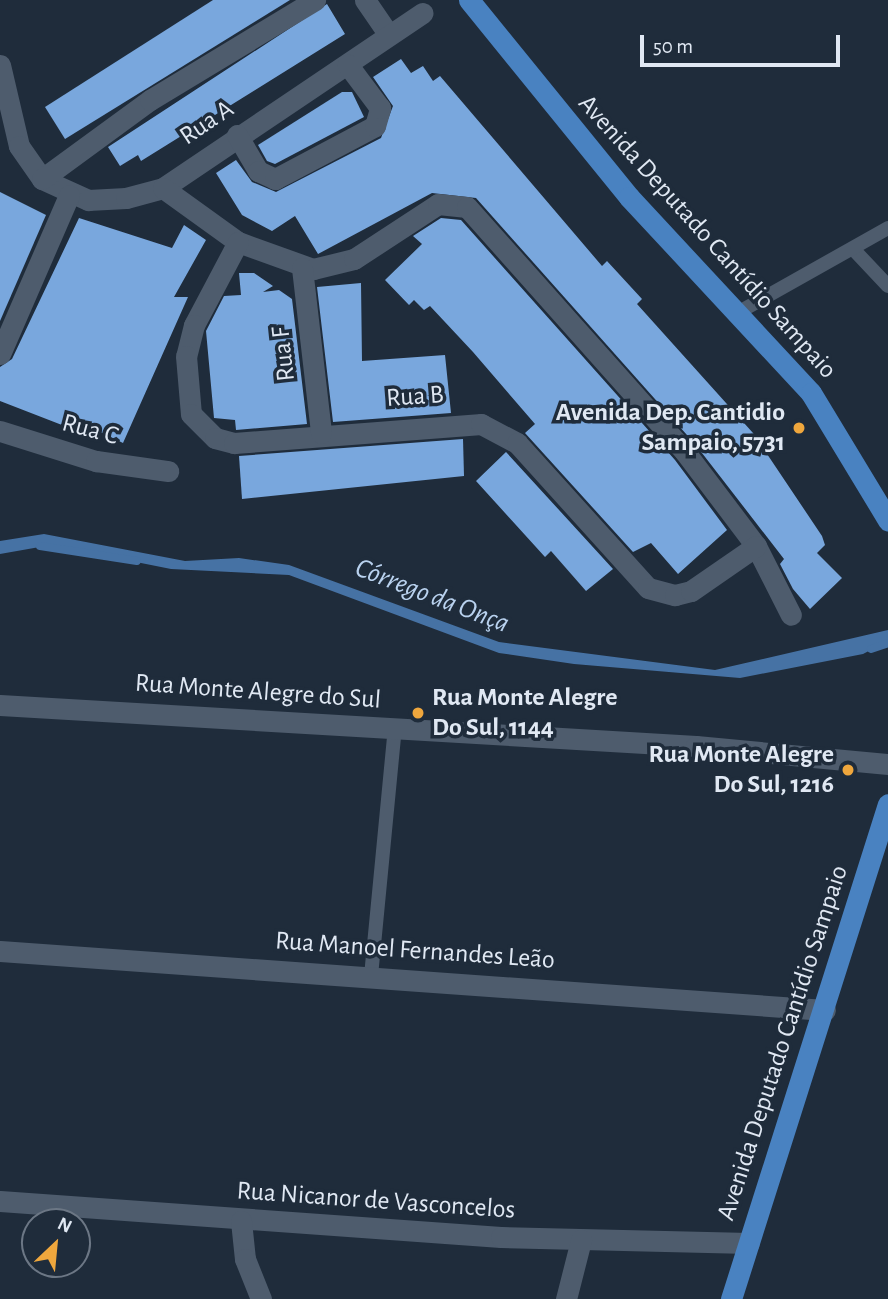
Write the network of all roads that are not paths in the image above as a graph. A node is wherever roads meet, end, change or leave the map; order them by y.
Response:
1 (315, 0) edge
2 (365, 0) edge
3 (469, 0) edge
4 (422, 13) dead end
5 (390, 35) junction
6 (0, 65) edge
7 (348, 65) junction
8 (237, 135) junction
9 (42, 179) junction
10 (163, 188) junction
11 (69, 195) junction
12 (888, 228) edge
13 (238, 242) junction
14 (855, 251) junction
15 (302, 268) junction
16 (888, 286) edge
17 (740, 312) junction
18 (0, 354) edge
19 (0, 431) edge
20 (321, 433) junction
21 (168, 471) dead end
22 (888, 520) edge
23 (756, 546) junction
24 (791, 615) dead end
25 (0, 705) edge
26 (395, 729) junction
27 (888, 764) edge
28 (888, 804) edge
29 (0, 951) edge
30 (370, 976) junction
31 (825, 1010) junction
32 (0, 1201) edge
33 (241, 1221) junction
34 (581, 1240) junction
35 (749, 1243) junction
36 (261, 1299) edge
37 (566, 1299) edge
38 (731, 1299) edge

1 - 9 street, Rua A
2 - 5 street
3 - 17 main road, Avenida Deputado Cantídio Sampaio
4 - 5 street, Rua A
5 - 7 street, Rua A
6 - 9 street, Rua A
7 - 8 street, Rua A
7 - 8 street
8 - 10 street, Rua A
9 - 11 street, Rua A
10 - 11 street, Rua A
10 - 13 street
11 - 18 street
12 - 14 lane
13 - 15 street
13 - 20 street, Rua B
14 - 16 lane
14 - 17 lane
15 - 20 street, Rua F
15 - 23 street
17 - 22 main road, Avenida Deputado Cantídio Sampaio
19 - 21 street, Rua C
20 - 23 street, Rua B
23 - 24 street
25 - 26 street, Rua Monte Alegre do Sul
26 - 27 street, Rua Monte Alegre do Sul
26 - 30 lane
28 - 31 main road, Avenida Deputado Cantídio Sampaio
29 - 30 street, Rua Manoel Fernandes Leão
30 - 31 street, Rua Manoel Fernandes Leão
31 - 35 main road, Avenida Deputado Cantídio Sampaio
32 - 33 street, Rua Nicanor de Vasconcelos
33 - 34 street, Rua Nicanor de Vasconcelos
33 - 36 street
34 - 35 street, Rua Nicanor de Vasconcelos
34 - 37 street
35 - 38 main road, Avenida Deputado Cantídio Sampaio

